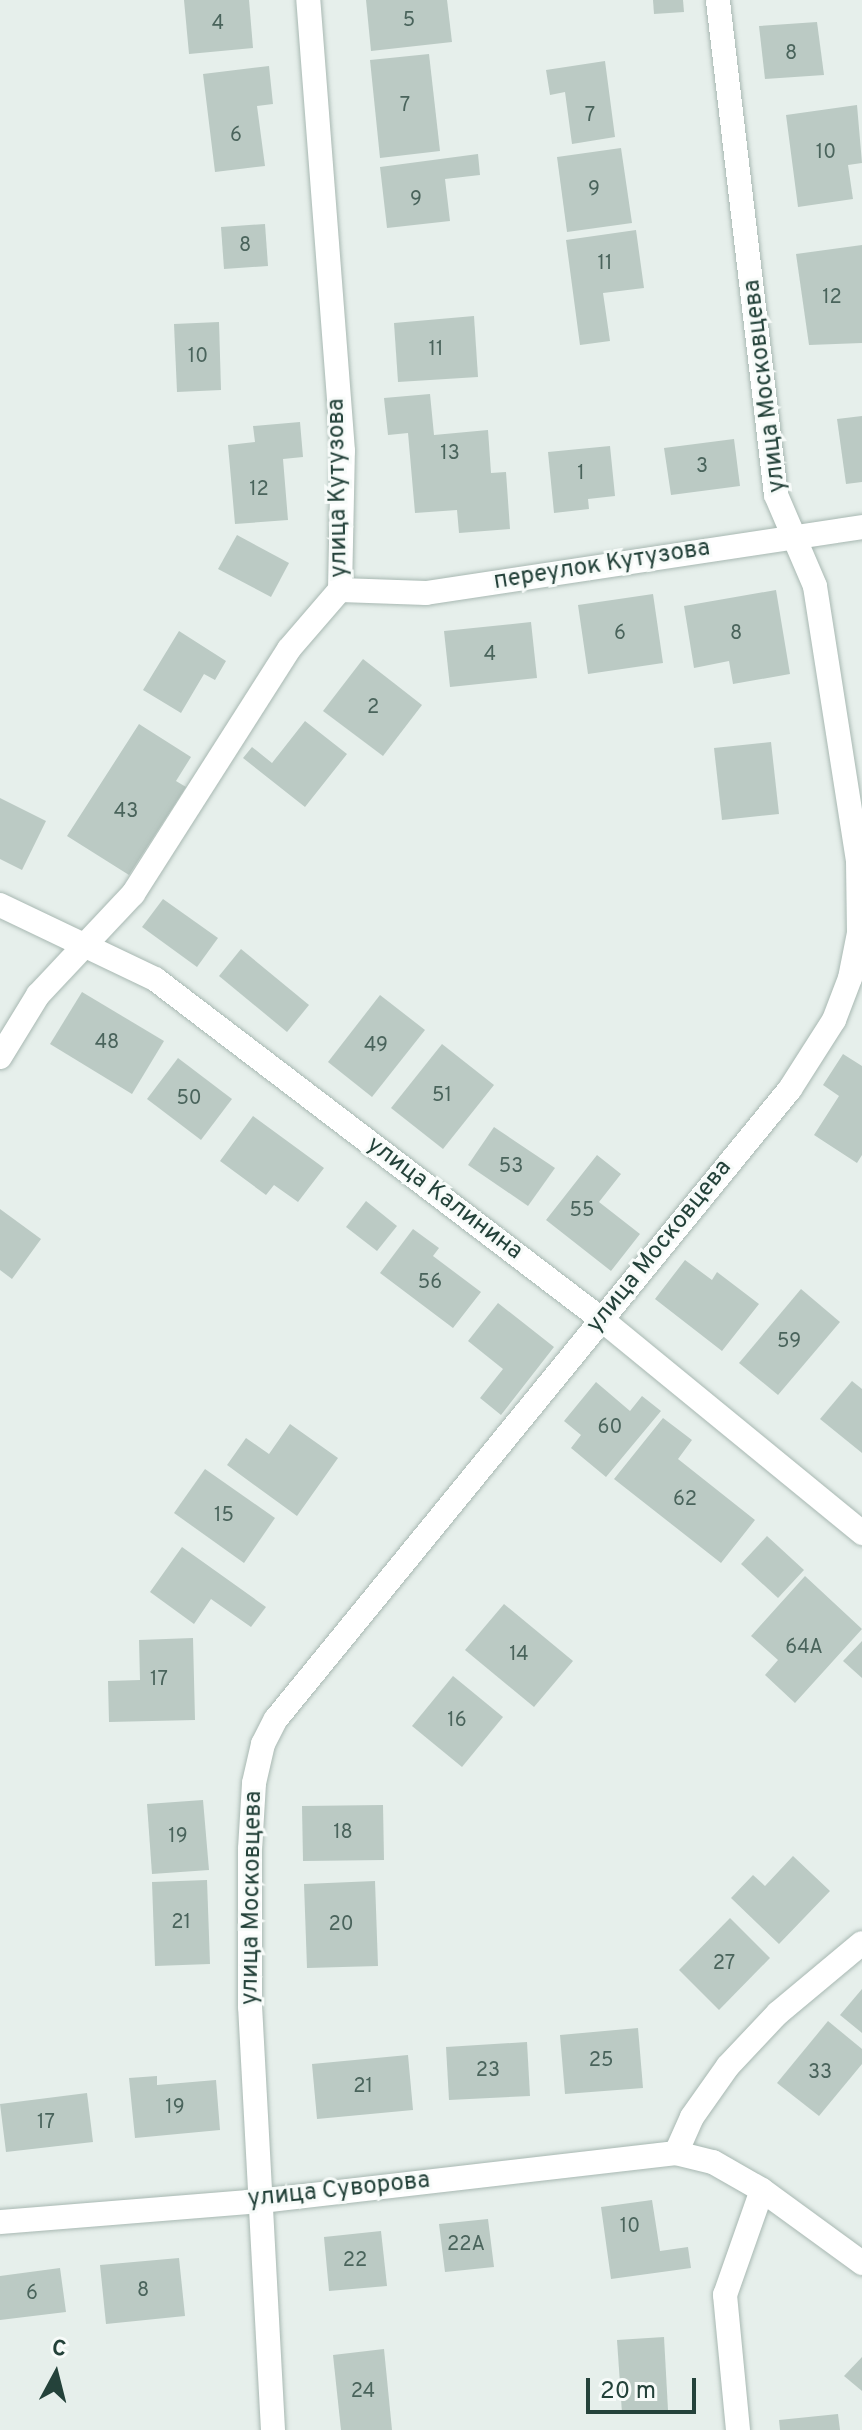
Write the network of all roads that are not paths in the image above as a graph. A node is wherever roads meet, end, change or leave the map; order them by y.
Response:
1 (308, 0) edge
2 (718, 0) edge
3 (862, 527) edge
4 (792, 538) junction
5 (340, 590) junction
6 (0, 905) edge
7 (89, 945) junction
8 (0, 1057) edge
9 (601, 1319) junction
10 (862, 1533) edge
11 (862, 1943) edge
12 (676, 2153) junction
13 (762, 2190) junction
14 (261, 2201) junction
15 (0, 2222) edge
16 (862, 2263) edge
17 (273, 2430) edge
18 (738, 2430) edge

1 - 5 street, улица Кутузова
2 - 4 street, улица Московцева
3 - 4 street, переулок Кутузова
4 - 5 street, переулок Кутузова
4 - 9 street, улица Московцева
5 - 7 street, улица Кутузова
6 - 7 street, улица Калинина
7 - 8 street, улица Кутузова
7 - 9 street, улица Калинина
9 - 10 street, улица Калинина
9 - 14 street, улица Московцева
11 - 12 street
12 - 13 street, улица Суворова
12 - 14 street, улица Суворова
13 - 16 street, улица Суворова
13 - 18 street
14 - 15 street, улица Суворова
14 - 17 street, улица Московцева

